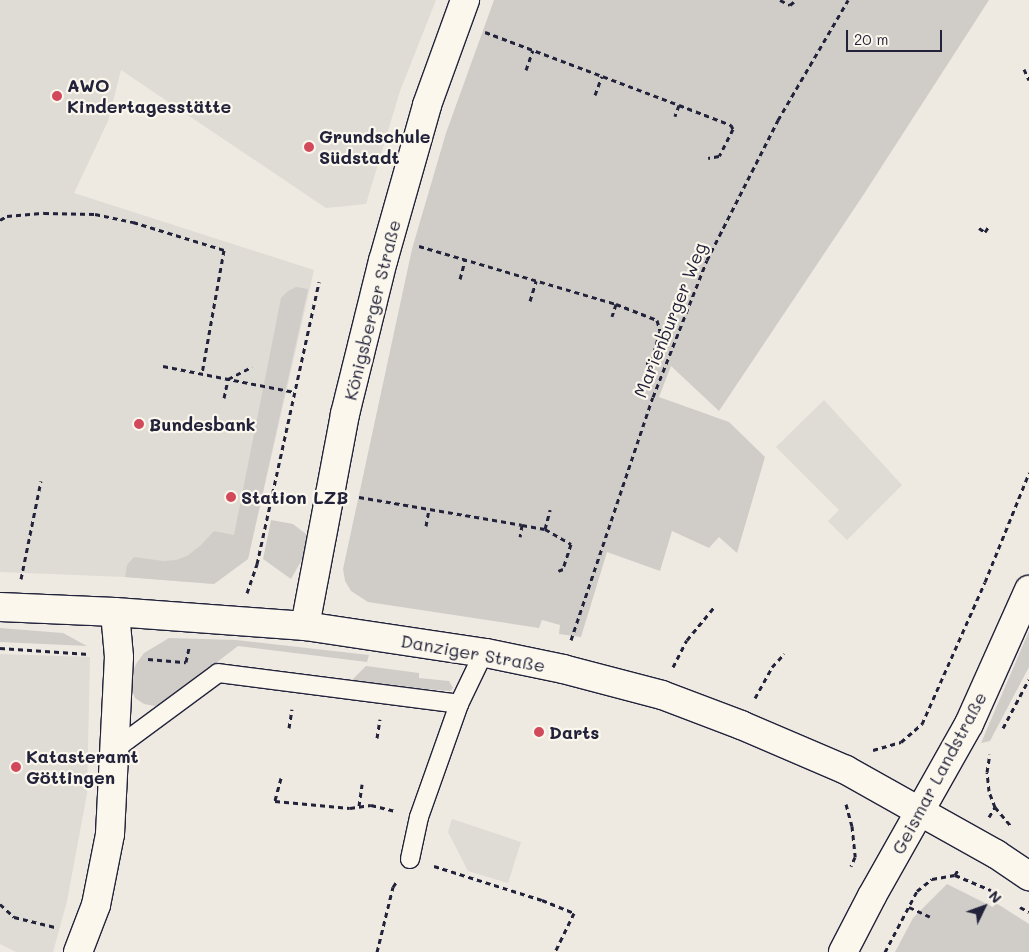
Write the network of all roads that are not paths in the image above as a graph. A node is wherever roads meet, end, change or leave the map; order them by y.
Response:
1 (461, 11) edge
2 (1029, 590) edge
3 (8, 607) edge
4 (115, 612) junction
5 (305, 626) junction
6 (484, 652) junction
7 (460, 704) junction
8 (114, 750) junction
9 (919, 811) junction
10 (410, 859) road end
11 (1029, 876) edge
12 (82, 943) edge
13 (843, 952) edge

1 - 5 street, Königsberger Straße
2 - 9 street, Geismar Landstraße
3 - 4 street, Danziger Straße
4 - 5 street, Danziger Straße
4 - 8 street
5 - 6 street, Danziger Straße
6 - 7 lane
6 - 9 street, Danziger Straße
7 - 8 lane
7 - 10 lane
8 - 12 street
9 - 11 street, Danziger Straße
9 - 13 street, Geismar Landstraße

